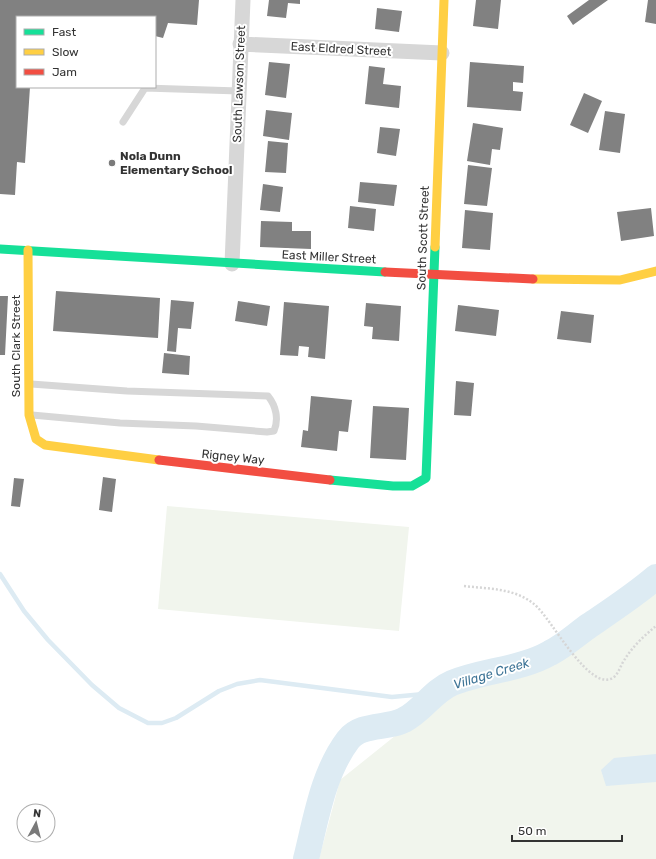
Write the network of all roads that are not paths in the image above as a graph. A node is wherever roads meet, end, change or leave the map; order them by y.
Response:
1 (243, 0) edge
2 (444, 0) edge
3 (240, 44) junction
4 (442, 53) junction
5 (239, 91) junction
6 (123, 122) dead end
7 (0, 249) edge
8 (28, 250) junction
9 (232, 264) junction
10 (656, 271) edge
11 (433, 274) junction
12 (28, 384) junction
13 (28, 415) junction
14 (38, 440) joint
15 (426, 478) joint

1 - 3 street, South Lawson Street
2 - 4 street, South Scott Street
3 - 4 street, East Eldred Street
3 - 5 street, South Lawson Street
4 - 11 street, South Scott Street
5 - 6 lane
5 - 9 street, South Lawson Street
7 - 8 street, East Miller Street
8 - 9 street, East Miller Street
8 - 12 street, South Clark Street
9 - 11 street, East Miller Street
10 - 11 street, East Miller Street
11 - 15 street, South Scott Street
12 - 13 street, South Clark Street
12 - 13 lane
13 - 14 street, South Clark Street
14 - 15 street, Rigney Way

